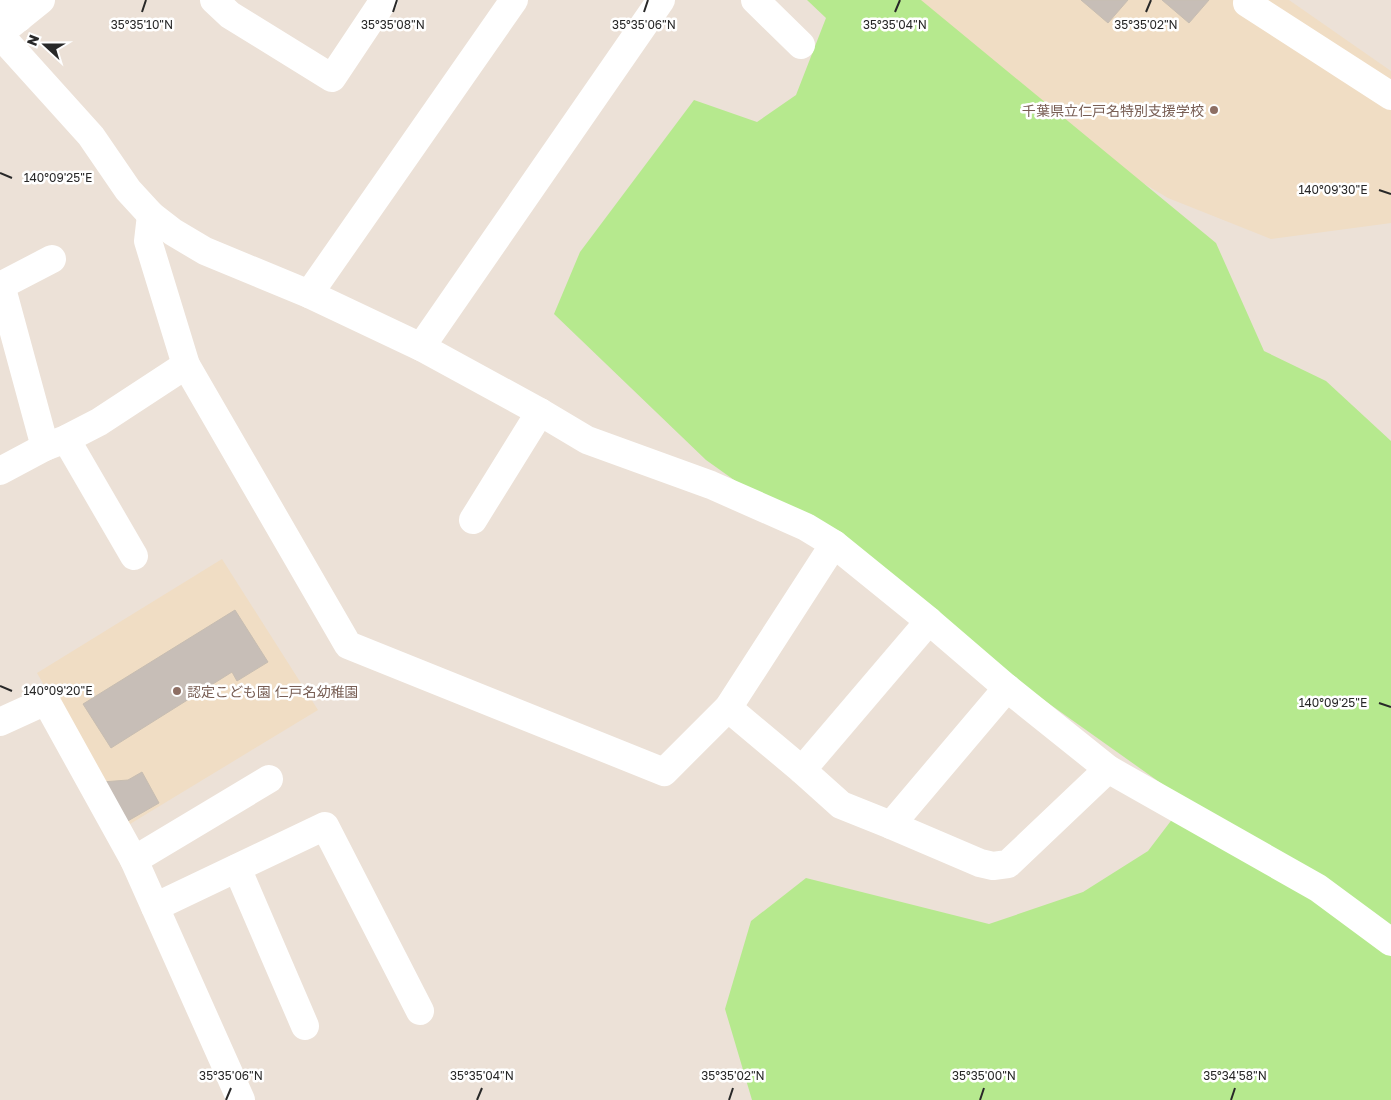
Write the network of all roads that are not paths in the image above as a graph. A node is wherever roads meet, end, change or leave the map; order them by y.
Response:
1 (41, 0) edge
2 (384, 0) edge
3 (514, 0) edge
4 (661, 0) edge
5 (755, 0) edge
6 (1247, 3) dead end
7 (228, 5) edge
8 (5, 21) edge
9 (801, 45) dead end
10 (1391, 96) edge
11 (151, 215) junction
12 (52, 258) dead end
13 (0, 286) edge
14 (309, 294) junction
15 (421, 347) junction
16 (186, 365) junction
17 (540, 412) junction
18 (56, 443) junction
19 (0, 471) edge
20 (473, 520) dead end
21 (834, 544) junction
22 (134, 556) dead end
23 (929, 621) junction
24 (1007, 688) junction
25 (728, 708) junction
26 (0, 722) edge
27 (802, 770) junction
28 (1108, 770) junction
29 (269, 779) dead end
30 (891, 825) junction
31 (134, 860) junction
32 (237, 868) junction
33 (155, 906) junction
34 (1391, 942) edge
35 (420, 1011) dead end
36 (305, 1026) dead end
37 (241, 1100) edge

1 - 8 street
2 - 7 street
3 - 14 street
4 - 15 street
5 - 9 street
6 - 10 street
8 - 11 street
11 - 14 street
11 - 16 street
12 - 13 street
13 - 18 street
14 - 15 street
15 - 17 street
16 - 18 street
16 - 25 street
17 - 20 street
17 - 21 street
18 - 19 street
18 - 22 street
21 - 23 street
21 - 25 street
23 - 24 street
23 - 27 street
24 - 28 street
24 - 30 street
25 - 27 street
26 - 31 street
27 - 30 street
28 - 30 street
28 - 34 street
29 - 31 street
31 - 33 street
32 - 33 street
32 - 35 street
32 - 36 street
33 - 37 street

